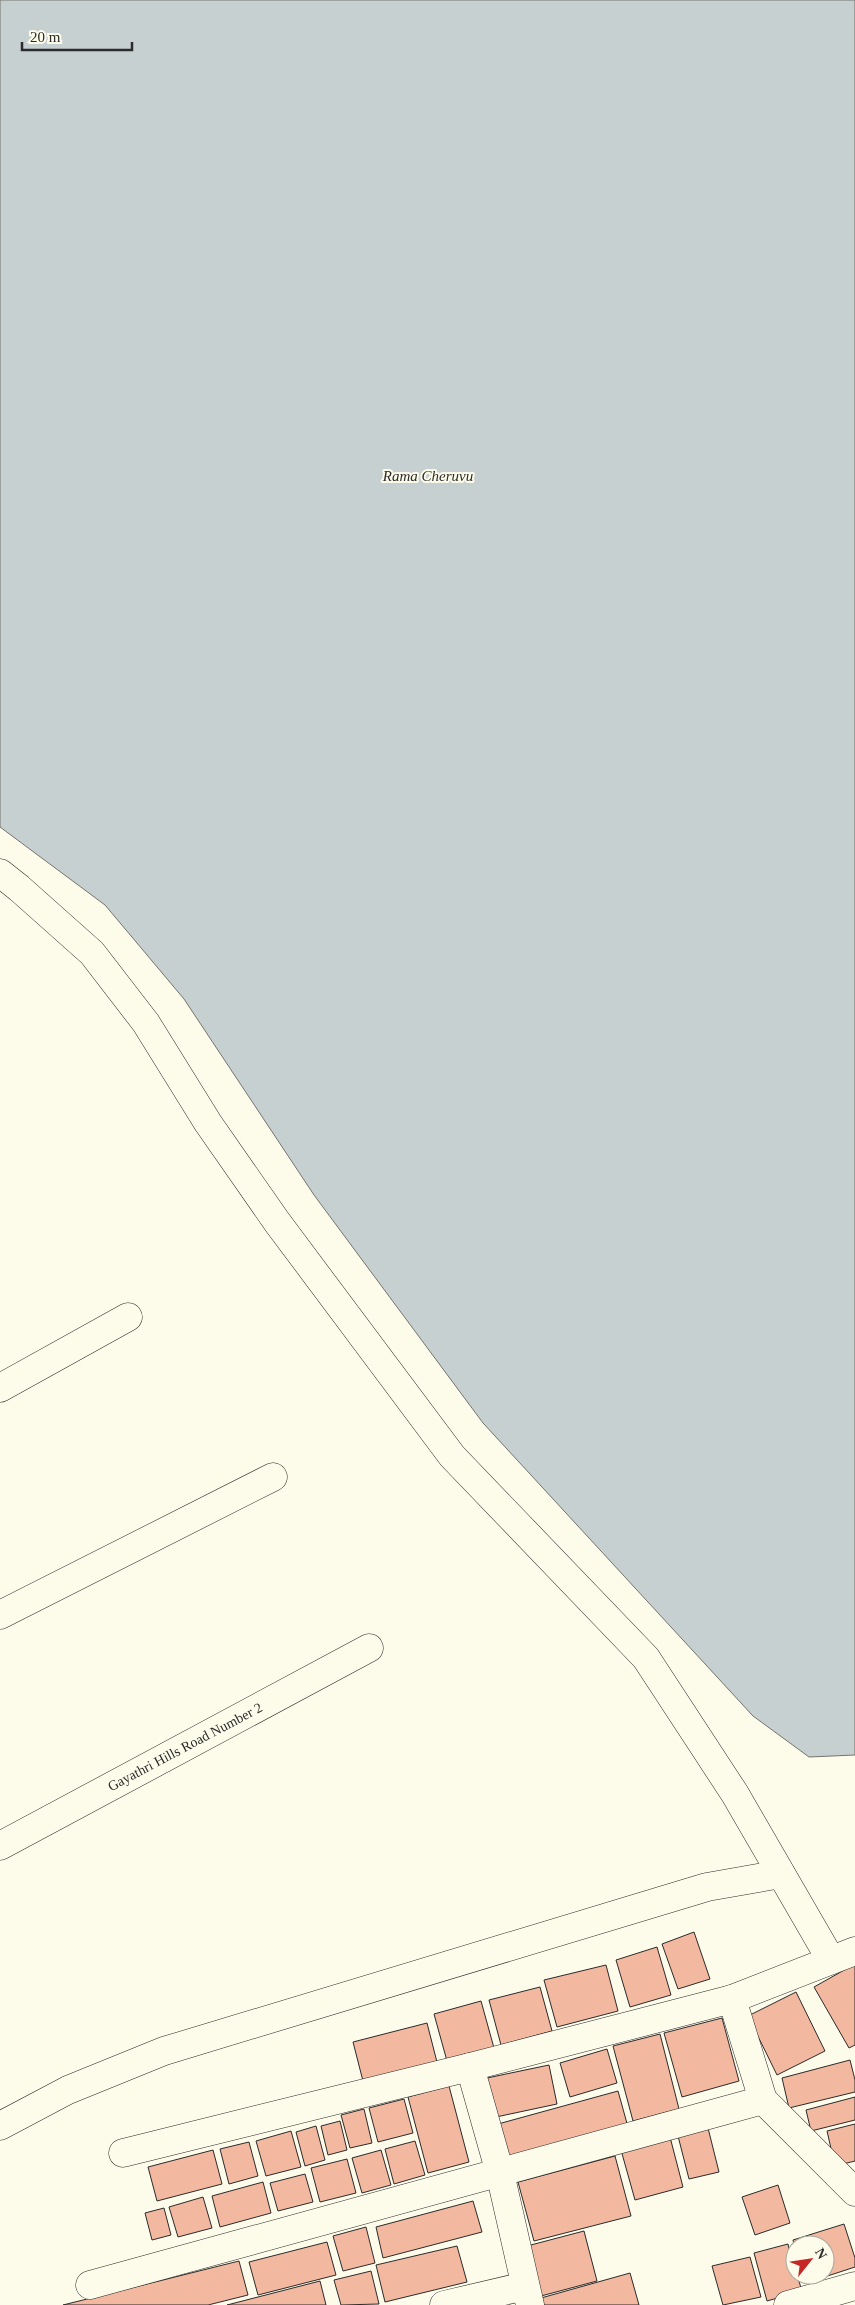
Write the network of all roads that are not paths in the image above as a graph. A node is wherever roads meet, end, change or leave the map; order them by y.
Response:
1 (0, 873) edge
2 (128, 1317) dead end
3 (0, 1388) edge
4 (273, 1477) dead end
5 (0, 1615) edge
6 (369, 1648) dead end
7 (0, 1846) edge
8 (781, 1874) junction
9 (843, 1956) edge
10 (732, 1999) junction
11 (470, 2067) junction
12 (763, 2100) junction
13 (0, 2126) edge
14 (123, 2153) dead end
15 (500, 2173) junction
16 (855, 2192) edge
17 (90, 2285) dead end
18 (855, 2286) edge
19 (528, 2296) edge
20 (444, 2305) edge
21 (788, 2305) edge

1 - 8 street
2 - 3 street
4 - 5 street
6 - 7 street, Gayathri Hills Road Number 2
8 - 9 street
8 - 13 street
9 - 10 street
10 - 11 street
10 - 12 street
11 - 14 street
11 - 15 street
12 - 15 street
12 - 16 street
15 - 17 street
15 - 19 street
18 - 21 street
19 - 20 street

